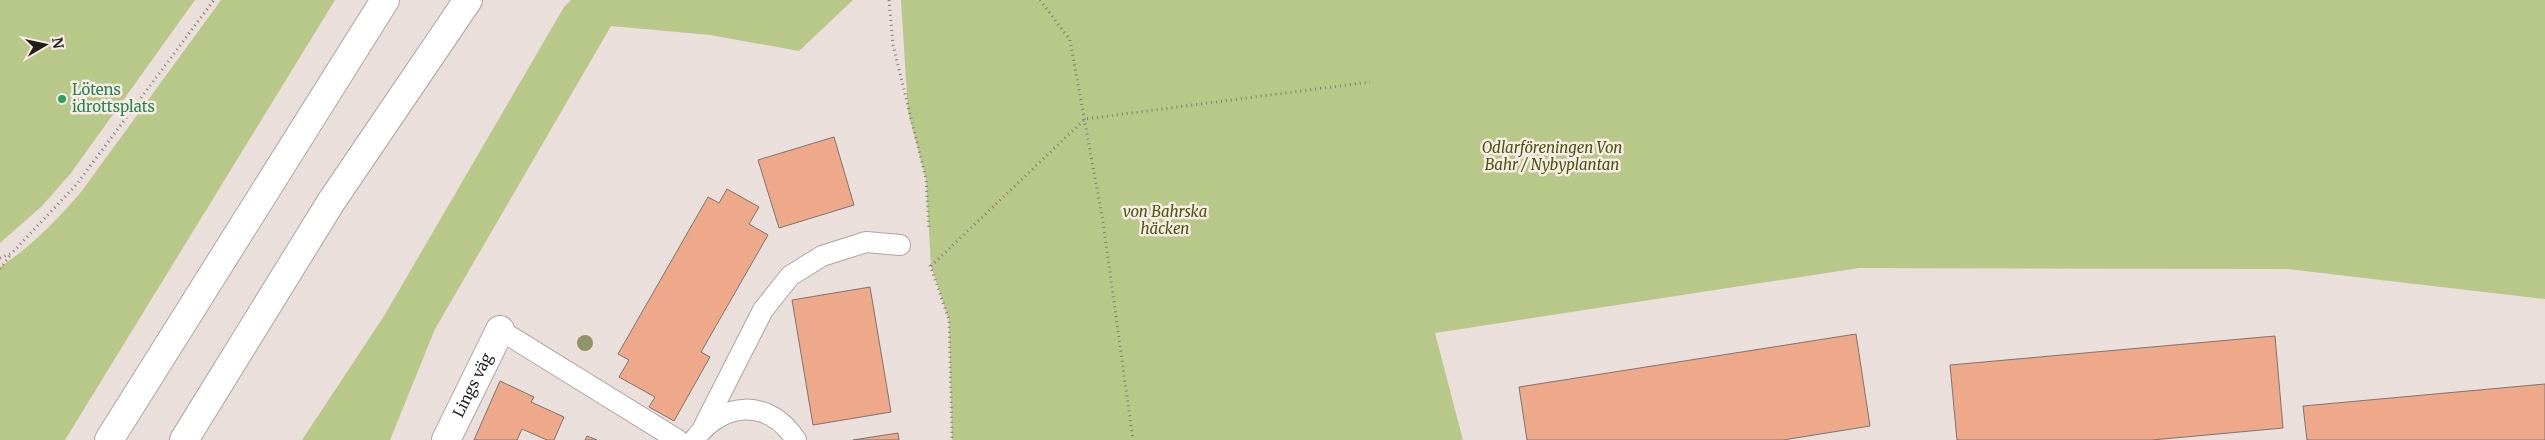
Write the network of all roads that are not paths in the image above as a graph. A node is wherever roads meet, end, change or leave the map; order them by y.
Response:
1 (385, 0) edge
2 (468, 0) edge
3 (900, 245) road end
4 (500, 330) joint
5 (699, 433) edge
6 (109, 440) edge
7 (184, 440) edge
8 (446, 440) edge
9 (678, 440) edge
10 (796, 440) edge

1 - 6 main road
2 - 7 main road
3 - 5 lane
4 - 8 main road, Lings väg
4 - 9 lane
5 - 10 lane

